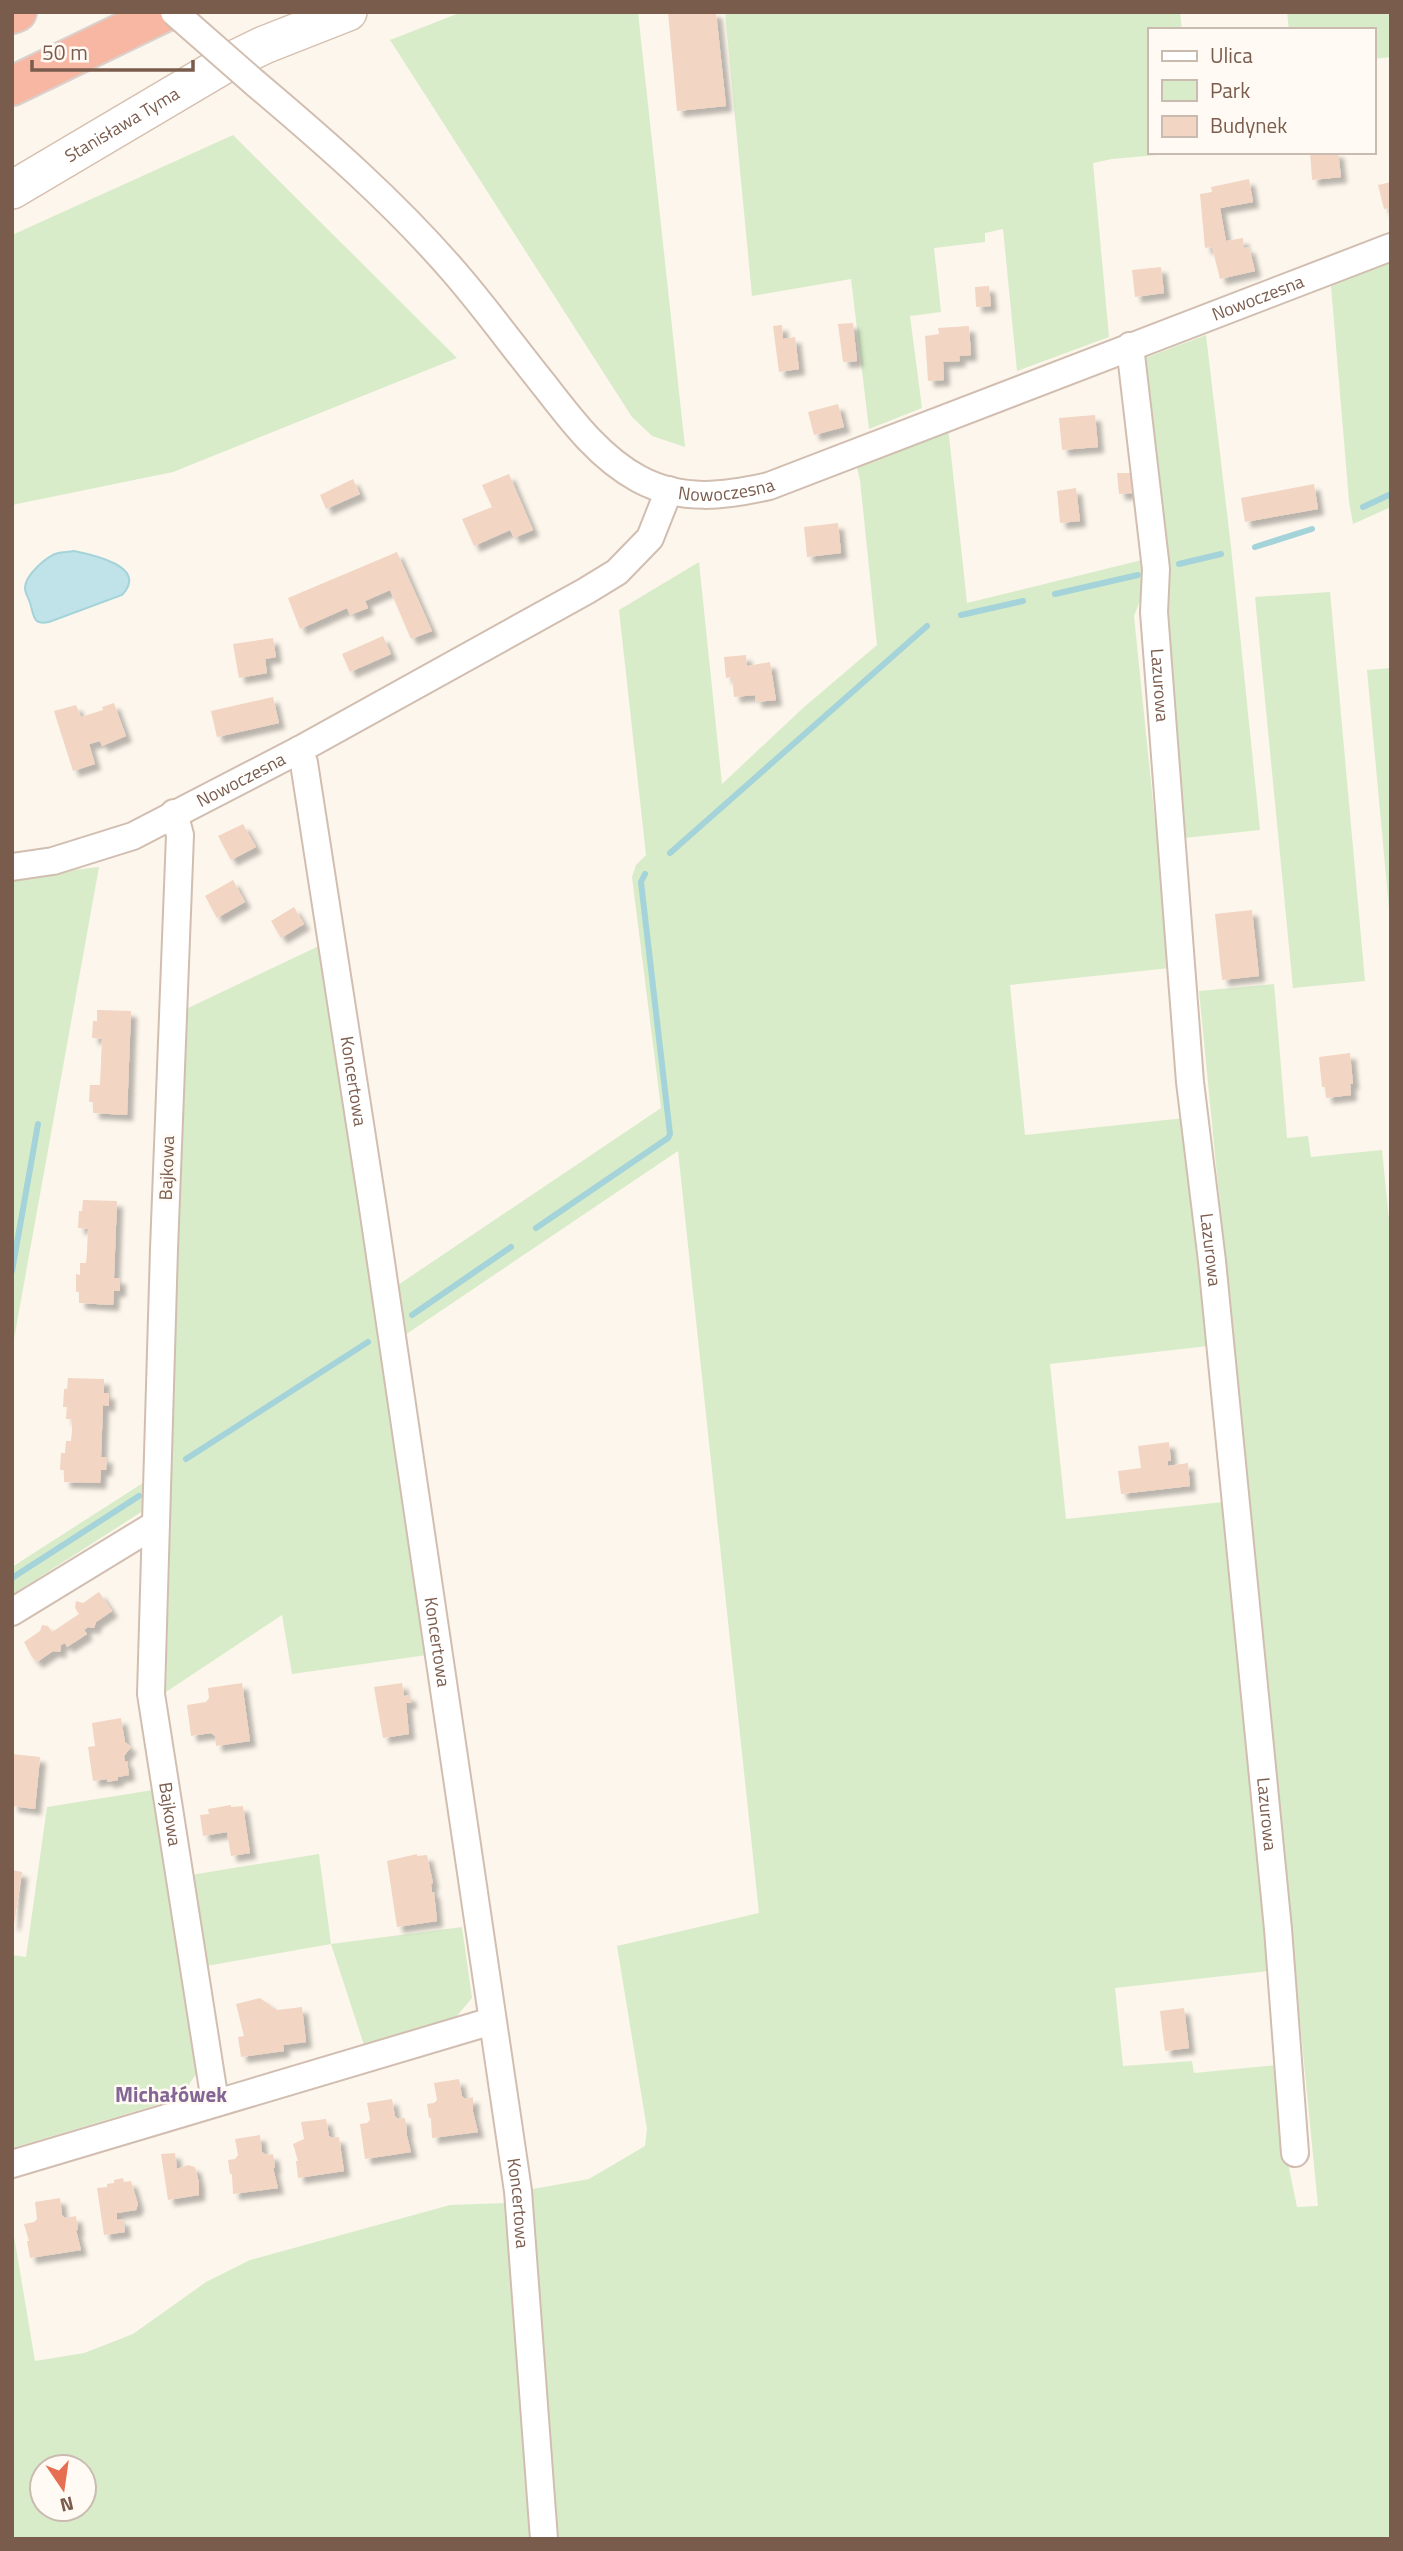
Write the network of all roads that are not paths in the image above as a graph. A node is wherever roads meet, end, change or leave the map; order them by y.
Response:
1 (165, 12) edge
2 (174, 12) edge
3 (348, 12) edge
4 (12, 86) edge
5 (12, 190) edge
6 (1391, 247) edge
7 (1130, 346) junction
8 (669, 490) junction
9 (299, 750) junction
10 (174, 813) junction
11 (12, 867) edge
12 (156, 1524) junction
13 (12, 1612) edge
14 (492, 2021) junction
15 (215, 2102) junction
16 (1296, 2153) dead end
17 (12, 2164) edge
18 (544, 2539) edge

1 - 4 highway
2 - 8 street, bridge
3 - 5 street, Stanisława Tyma
6 - 7 street, Nowoczesna
7 - 8 street, Nowoczesna
7 - 16 street, Lazurowa
8 - 9 street, Nowoczesna
9 - 10 street, Nowoczesna
9 - 14 street, Koncertowa
10 - 11 street, Nowoczesna
10 - 12 street, Bajkowa
12 - 13 street
12 - 15 street, Bajkowa
14 - 15 street
14 - 18 street, Koncertowa
15 - 17 street

